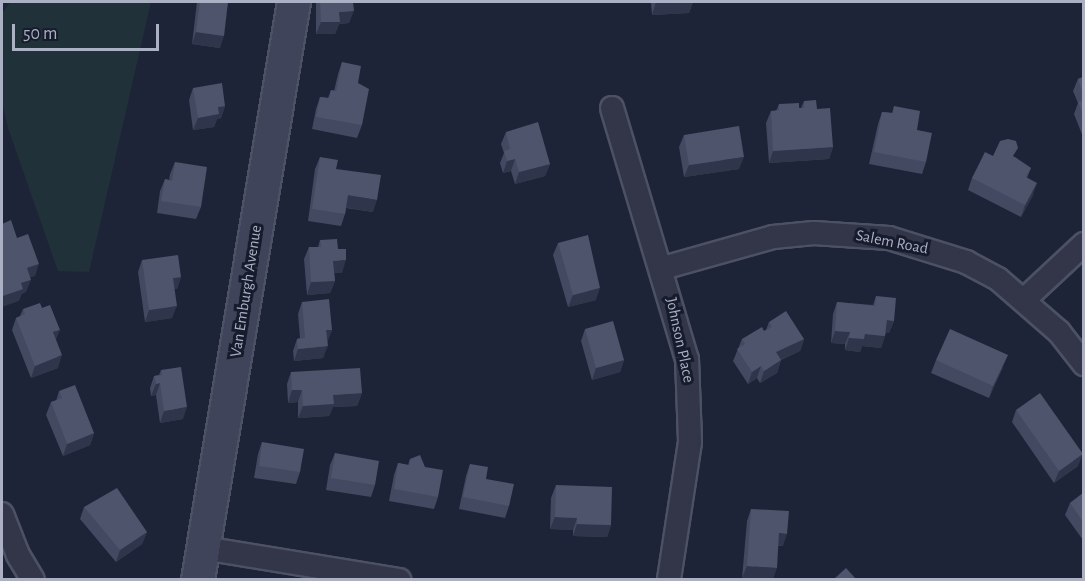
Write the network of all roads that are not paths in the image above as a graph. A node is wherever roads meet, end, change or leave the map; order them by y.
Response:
1 (294, 2) edge
2 (612, 108) dead end
3 (1083, 244) edge
4 (663, 268) junction
5 (1025, 299) junction
6 (1083, 364) edge
7 (2, 514) edge
8 (203, 548) junction
9 (33, 579) edge
10 (198, 579) edge
11 (399, 579) edge
12 (669, 579) edge

1 - 8 main road, Van Emburgh Avenue
2 - 4 street, Johnson Place
3 - 5 street
4 - 5 street, Salem Road
4 - 12 street, Johnson Place
5 - 6 street, Salem Road
7 - 9 street
8 - 10 main road, Van Emburgh Avenue
8 - 11 street

